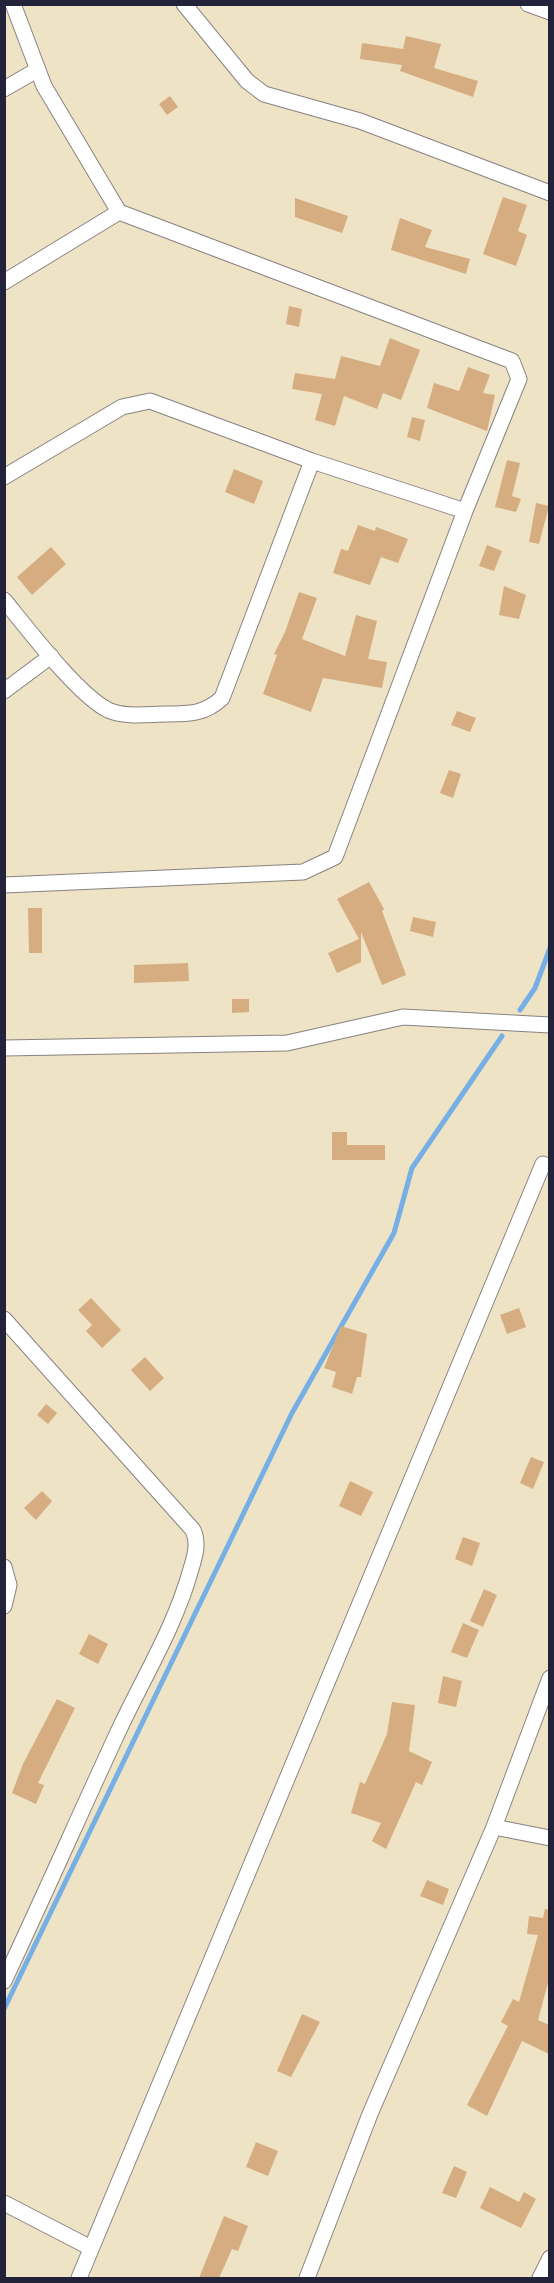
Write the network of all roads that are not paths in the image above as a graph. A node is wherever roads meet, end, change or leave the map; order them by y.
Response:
1 (13, 4) edge
2 (184, 4) edge
3 (528, 4) edge
4 (549, 12) edge
5 (37, 70) junction
6 (4, 89) edge
7 (549, 193) edge
8 (119, 212) junction
9 (4, 282) edge
10 (312, 461) junction
11 (4, 477) edge
12 (465, 511) junction
13 (4, 600) edge
14 (51, 656) junction
15 (4, 691) edge
16 (4, 885) edge
17 (549, 1025) edge
18 (4, 1048) edge
19 (543, 1164) dead end
20 (4, 1319) edge
21 (4, 1567) edge
22 (4, 1606) edge
23 (549, 1678) edge
24 (494, 1827) junction
25 (549, 1838) edge
26 (4, 1981) edge
27 (4, 2203) edge
28 (91, 2248) junction
29 (549, 2258) edge
30 (79, 2278) edge
31 (307, 2278) edge
32 (540, 2278) edge

1 - 5 street
2 - 7 street
3 - 4 street
5 - 6 street
5 - 8 street
8 - 9 street
8 - 12 street
10 - 11 street
10 - 12 street
10 - 14 street
12 - 16 street
13 - 14 street
14 - 15 street
17 - 18 street
19 - 28 street
20 - 26 street
21 - 22 street
23 - 24 street
24 - 25 street
24 - 31 street
27 - 28 street
28 - 30 street
29 - 32 street

